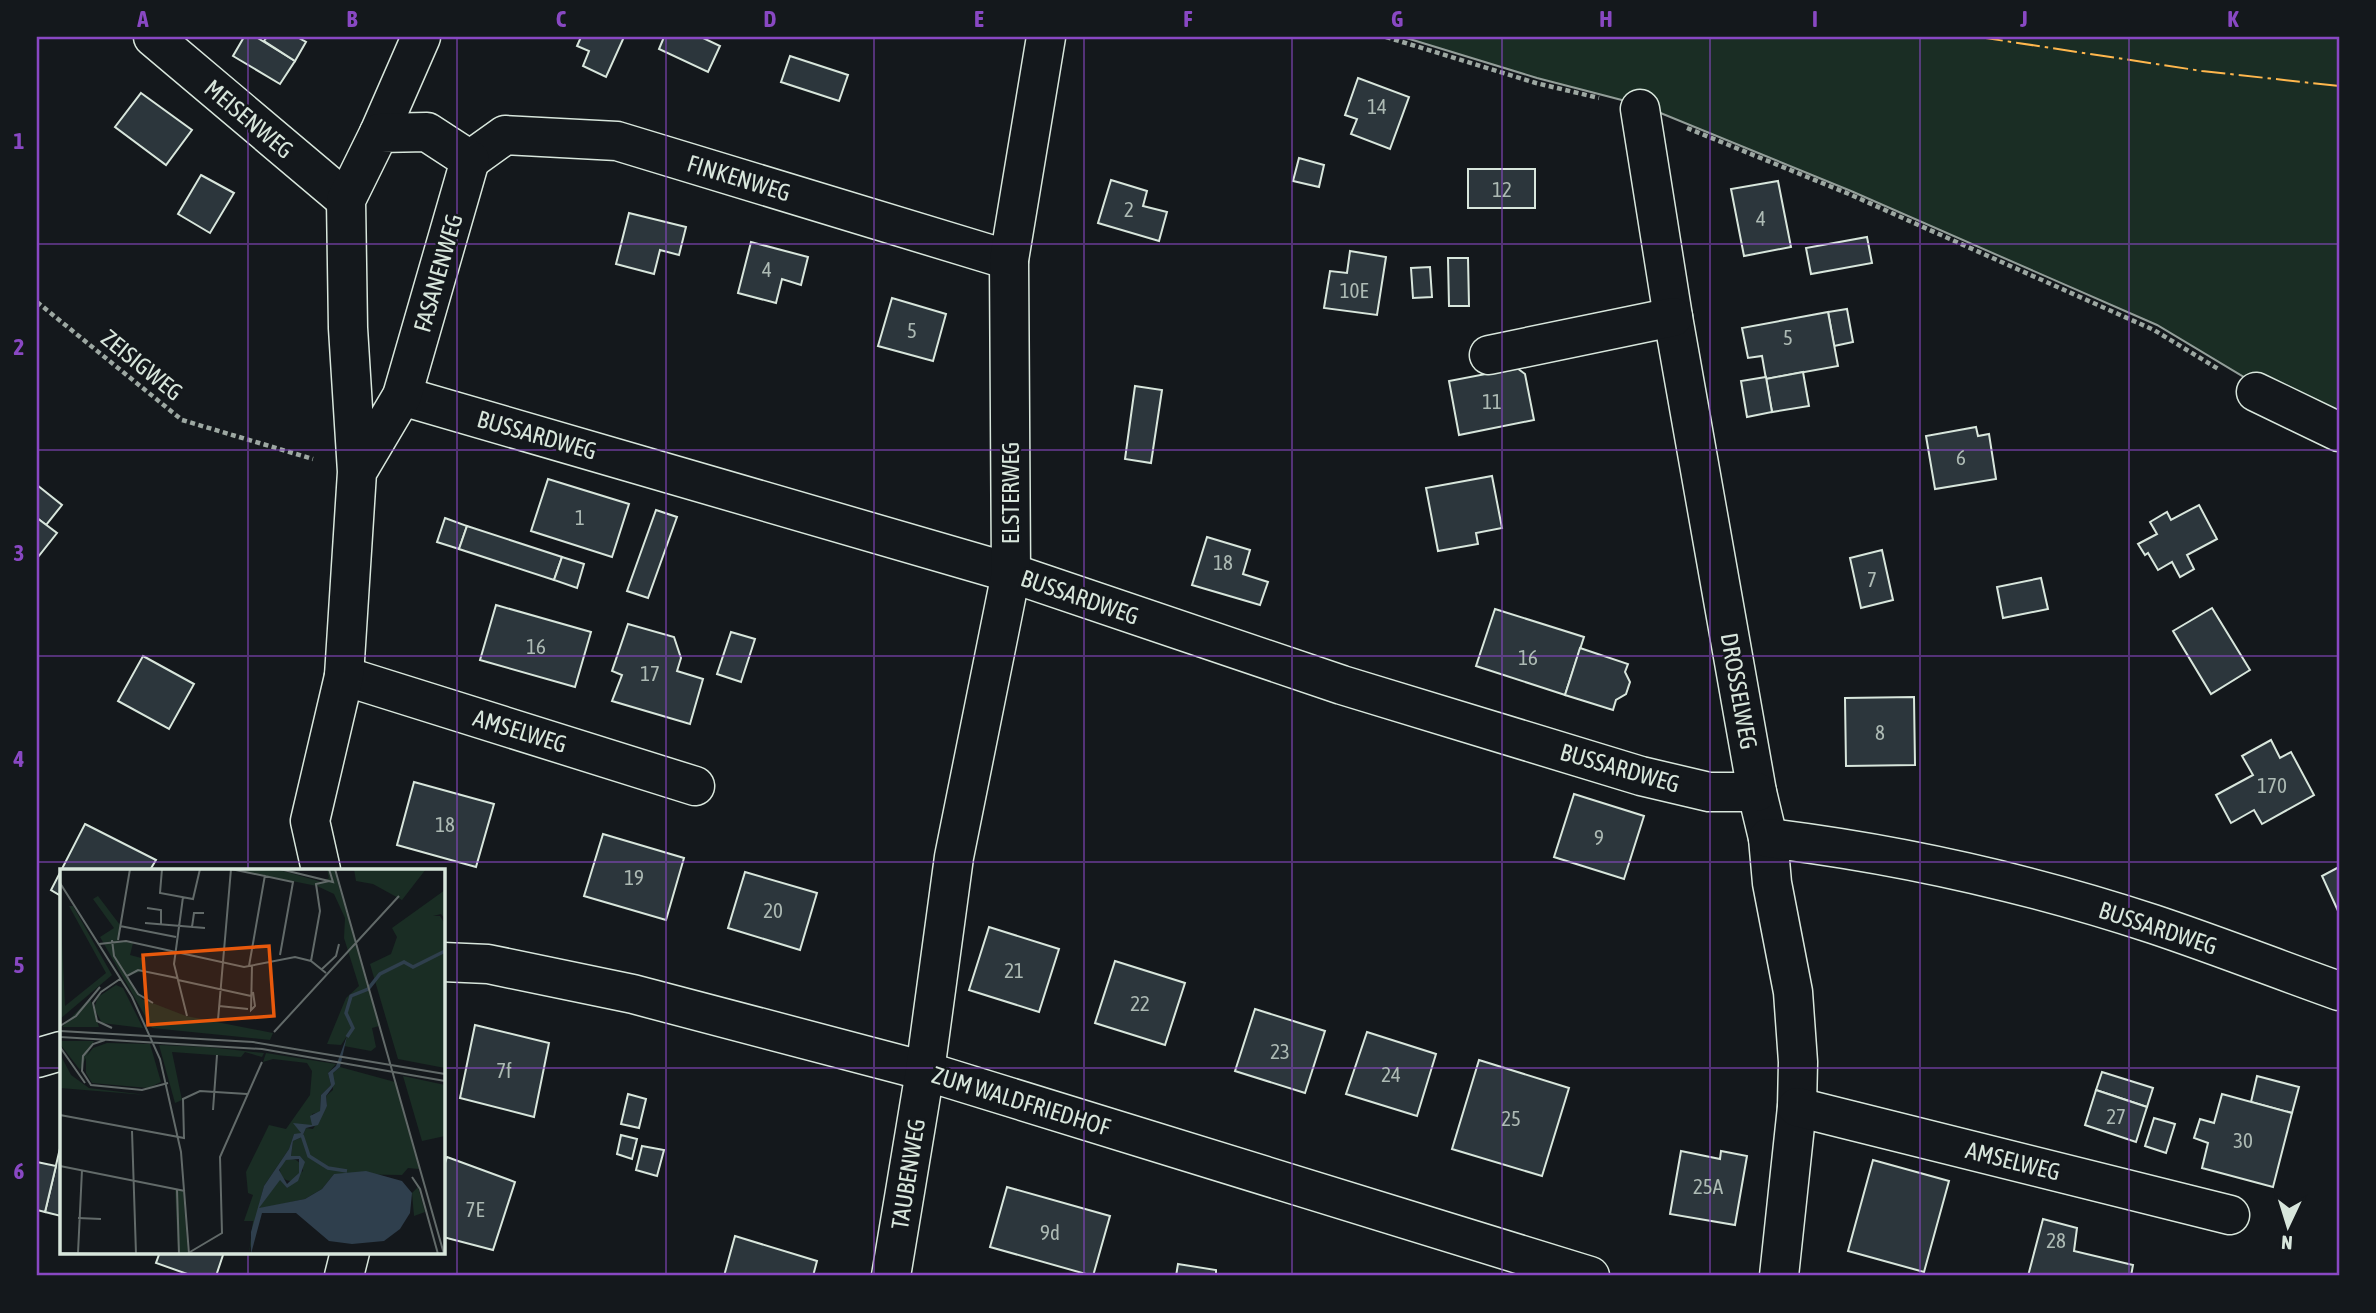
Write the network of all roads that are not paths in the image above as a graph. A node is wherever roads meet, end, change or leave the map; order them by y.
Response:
1 (153, 37) edge
2 (421, 37) edge
3 (1046, 37) edge
4 (1640, 108) road end
5 (379, 133) junction
6 (470, 160) junction
7 (346, 200) junction
8 (1009, 260) junction
9 (1673, 317) junction
10 (1489, 355) dead end
11 (2256, 392) road end
12 (402, 396) junction
13 (2339, 432) edge
14 (357, 472) junction
15 (1011, 573) junction
16 (344, 676) junction
17 (695, 786) dead end
18 (1757, 792) junction
19 (1768, 838) junction
20 (321, 869) edge
21 (444, 962) edge
22 (2339, 991) edge
23 (60, 1051) edge
24 (37, 1058) edge
25 (925, 1072) junction
26 (1797, 1107) junction
27 (2230, 1214) dead end
28 (350, 1254) edge
29 (344, 1276) edge
30 (891, 1276) edge
31 (1590, 1276) edge
32 (1779, 1276) edge

1 - 7 street, MEISENWEG
2 - 5 street, FASANENWEG
3 - 8 street, ELSTERWEG
4 - 9 street, DROSSELWEG
5 - 6 street
5 - 7 street, FASANENWEG
6 - 8 street, FINKENWEG
6 - 12 street, FASANENWEG
7 - 14 street, FASANENWEG
8 - 15 street, ELSTERWEG
9 - 10 street
9 - 18 street, DROSSELWEG
11 - 13 street
12 - 14 street, FASANENWEG
12 - 15 street, BUSSARDWEG
14 - 16 street, FASANENWEG
15 - 18 street, BUSSARDWEG
15 - 25 street, ELSTERWEG
16 - 17 street, AMSELWEG
16 - 20 street, FASANENWEG
18 - 19 street, DROSSELWEG
19 - 22 street, BUSSARDWEG
19 - 26 street, DROSSELWEG
21 - 25 street, ZUM WALDFRIEDHOF
23 - 24 street
25 - 30 street, TAUBENWEG
25 - 31 street, ZUM WALDFRIEDHOF
26 - 27 street, AMSELWEG
26 - 32 street, DROSSELWEG
28 - 29 street

